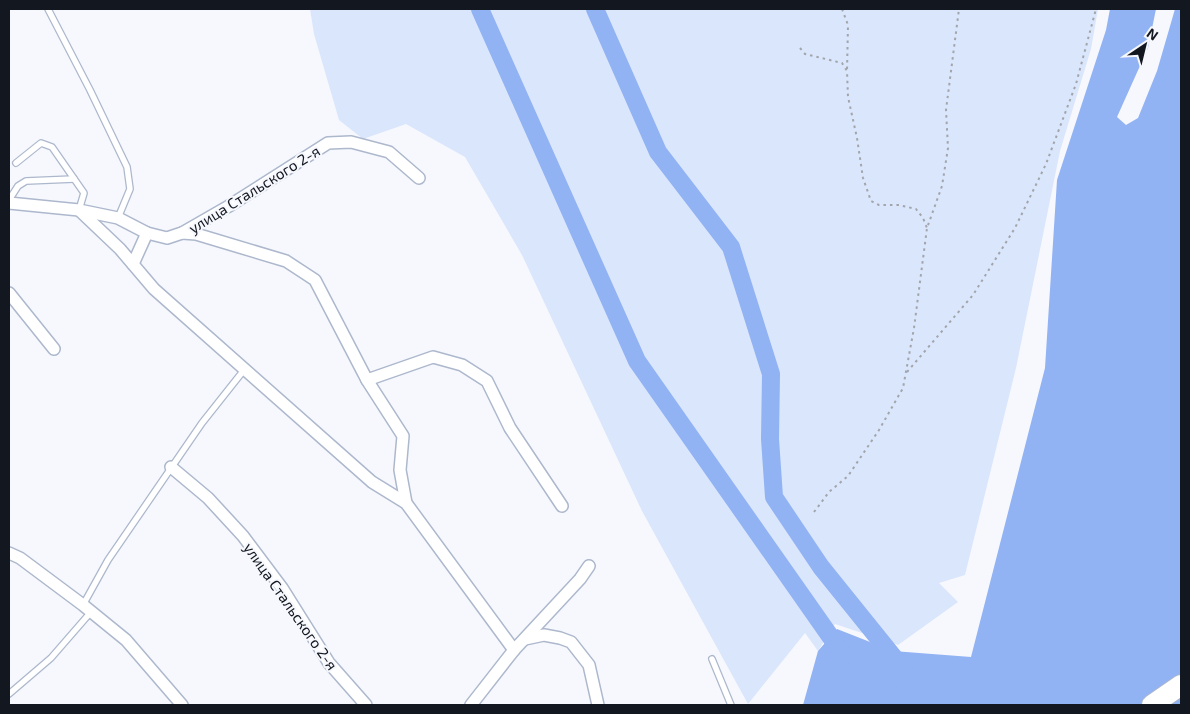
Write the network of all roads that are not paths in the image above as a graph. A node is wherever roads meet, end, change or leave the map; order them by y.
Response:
1 (48, 9) edge
2 (16, 163) dead end
3 (419, 178) dead end
4 (74, 179) junction
5 (9, 202) edge
6 (79, 210) junction
7 (118, 218) junction
8 (147, 233) junction
9 (182, 233) junction
10 (133, 264) junction
11 (9, 293) edge
12 (54, 349) dead end
13 (244, 370) junction
14 (367, 380) junction
15 (171, 467) junction
16 (406, 503) junction
17 (562, 506) dead end
18 (9, 552) edge
19 (588, 566) dead end
20 (87, 608) junction
21 (525, 639) junction
22 (514, 650) junction
23 (712, 659) dead end
24 (1181, 685) edge
25 (9, 694) edge
26 (182, 705) edge
27 (366, 705) edge
28 (471, 705) edge
29 (598, 705) edge
30 (731, 705) edge
31 (1152, 705) edge

1 - 7 lane
2 - 4 lane
3 - 9 street, улица Стальского 2-я
4 - 5 lane
4 - 6 lane
5 - 6 street
6 - 7 street
6 - 10 street, улица Стальского 2-я
7 - 8 street
8 - 9 street
8 - 10 street
9 - 14 street, улица Стальского 2-я
10 - 13 street, улица Стальского 2-я
11 - 12 street
13 - 15 lane
13 - 16 street, улица Стальского 2-я
14 - 16 street, улица Стальского 2-я
14 - 17 street
15 - 20 lane
15 - 27 street, улица Стальского 2-я
16 - 22 street, улица Стальского 2-я
18 - 20 street
19 - 21 street
20 - 25 lane
20 - 26 street
21 - 22 street
21 - 29 street
22 - 28 street
23 - 30 lane
24 - 31 highway

